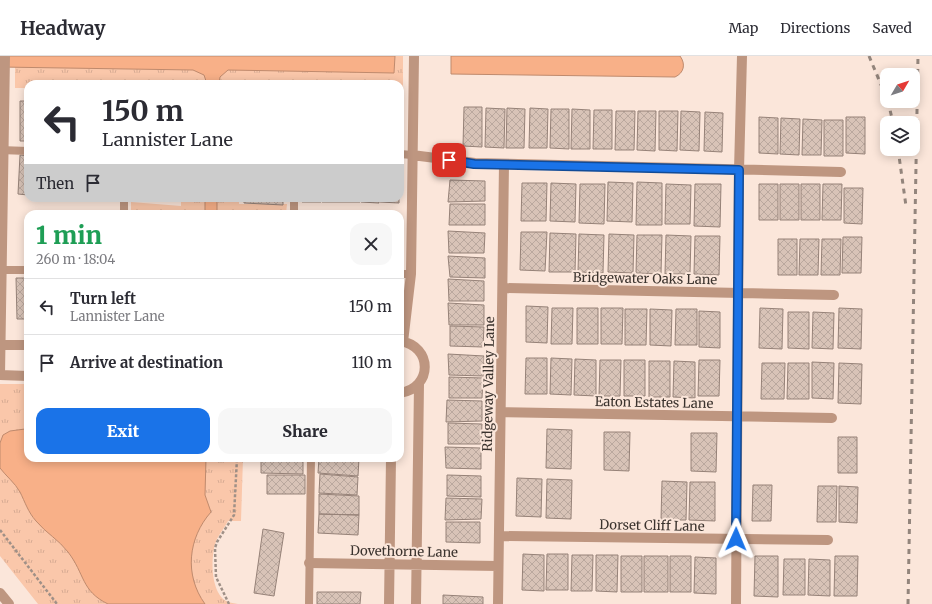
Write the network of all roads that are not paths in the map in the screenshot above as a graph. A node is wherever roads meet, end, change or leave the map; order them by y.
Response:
1 (5, 56) edge
2 (414, 56) edge
3 (742, 56) edge
4 (2, 150) edge
5 (24, 151) edge
6 (404, 154) edge
7 (412, 155) junction
8 (504, 164) junction
9 (739, 170) junction
10 (841, 172) dead end
11 (1, 270) edge
12 (24, 270) edge
13 (404, 274) edge
14 (411, 274) junction
15 (503, 288) junction
16 (738, 293) junction
17 (834, 295) dead end
18 (404, 321) edge
19 (404, 342) edge
20 (0, 345) edge
21 (24, 345) edge
22 (0, 375) edge
23 (24, 376) edge
24 (419, 384) junction
25 (404, 392) edge
26 (501, 412) junction
27 (737, 416) junction
28 (832, 418) dead end
29 (311, 462) edge
30 (391, 462) edge
31 (499, 536) junction
32 (736, 539) junction
33 (828, 540) dead end
34 (309, 562) junction
35 (389, 564) junction
36 (416, 564) junction
37 (498, 566) junction
38 (0, 593) edge
39 (9, 604) edge
40 (309, 604) edge
41 (389, 604) edge
42 (416, 604) edge
43 (498, 604) edge
44 (736, 604) edge

1 - 4 street
2 - 7 street
3 - 9 street
4 - 5 lane
4 - 11 street
6 - 7 lane
7 - 8 street
7 - 14 street
8 - 9 street
8 - 15 street, Ridgeway Valley Lane
9 - 10 street
9 - 16 street
11 - 12 lane
11 - 20 street
13 - 14 lane
14 - 18 street
15 - 16 street, Bridgewater Oaks Lane
15 - 26 street, Ridgeway Valley Lane
16 - 17 street, Bridgewater Oaks Lane
16 - 27 street
19 - 24 street
20 - 21 street
20 - 22 street
22 - 23 street
24 - 25 street
24 - 36 street
26 - 27 street, Eaton Estates Lane
26 - 31 street, Ridgeway Valley Lane
27 - 28 street, Eaton Estates Lane
27 - 32 street
29 - 34 lane
30 - 35 street
31 - 32 street, Dorset Cliff Lane
31 - 37 street, Ridgeway Valley Lane
32 - 33 street, Dorset Cliff Lane
32 - 44 street
34 - 35 street, Dovethorne Lane
34 - 40 lane
35 - 36 street, Dovethorne Lane
35 - 41 street
36 - 37 street, Dovethorne Lane
36 - 42 street
37 - 43 street, Ridgeway Valley Lane
38 - 39 street

